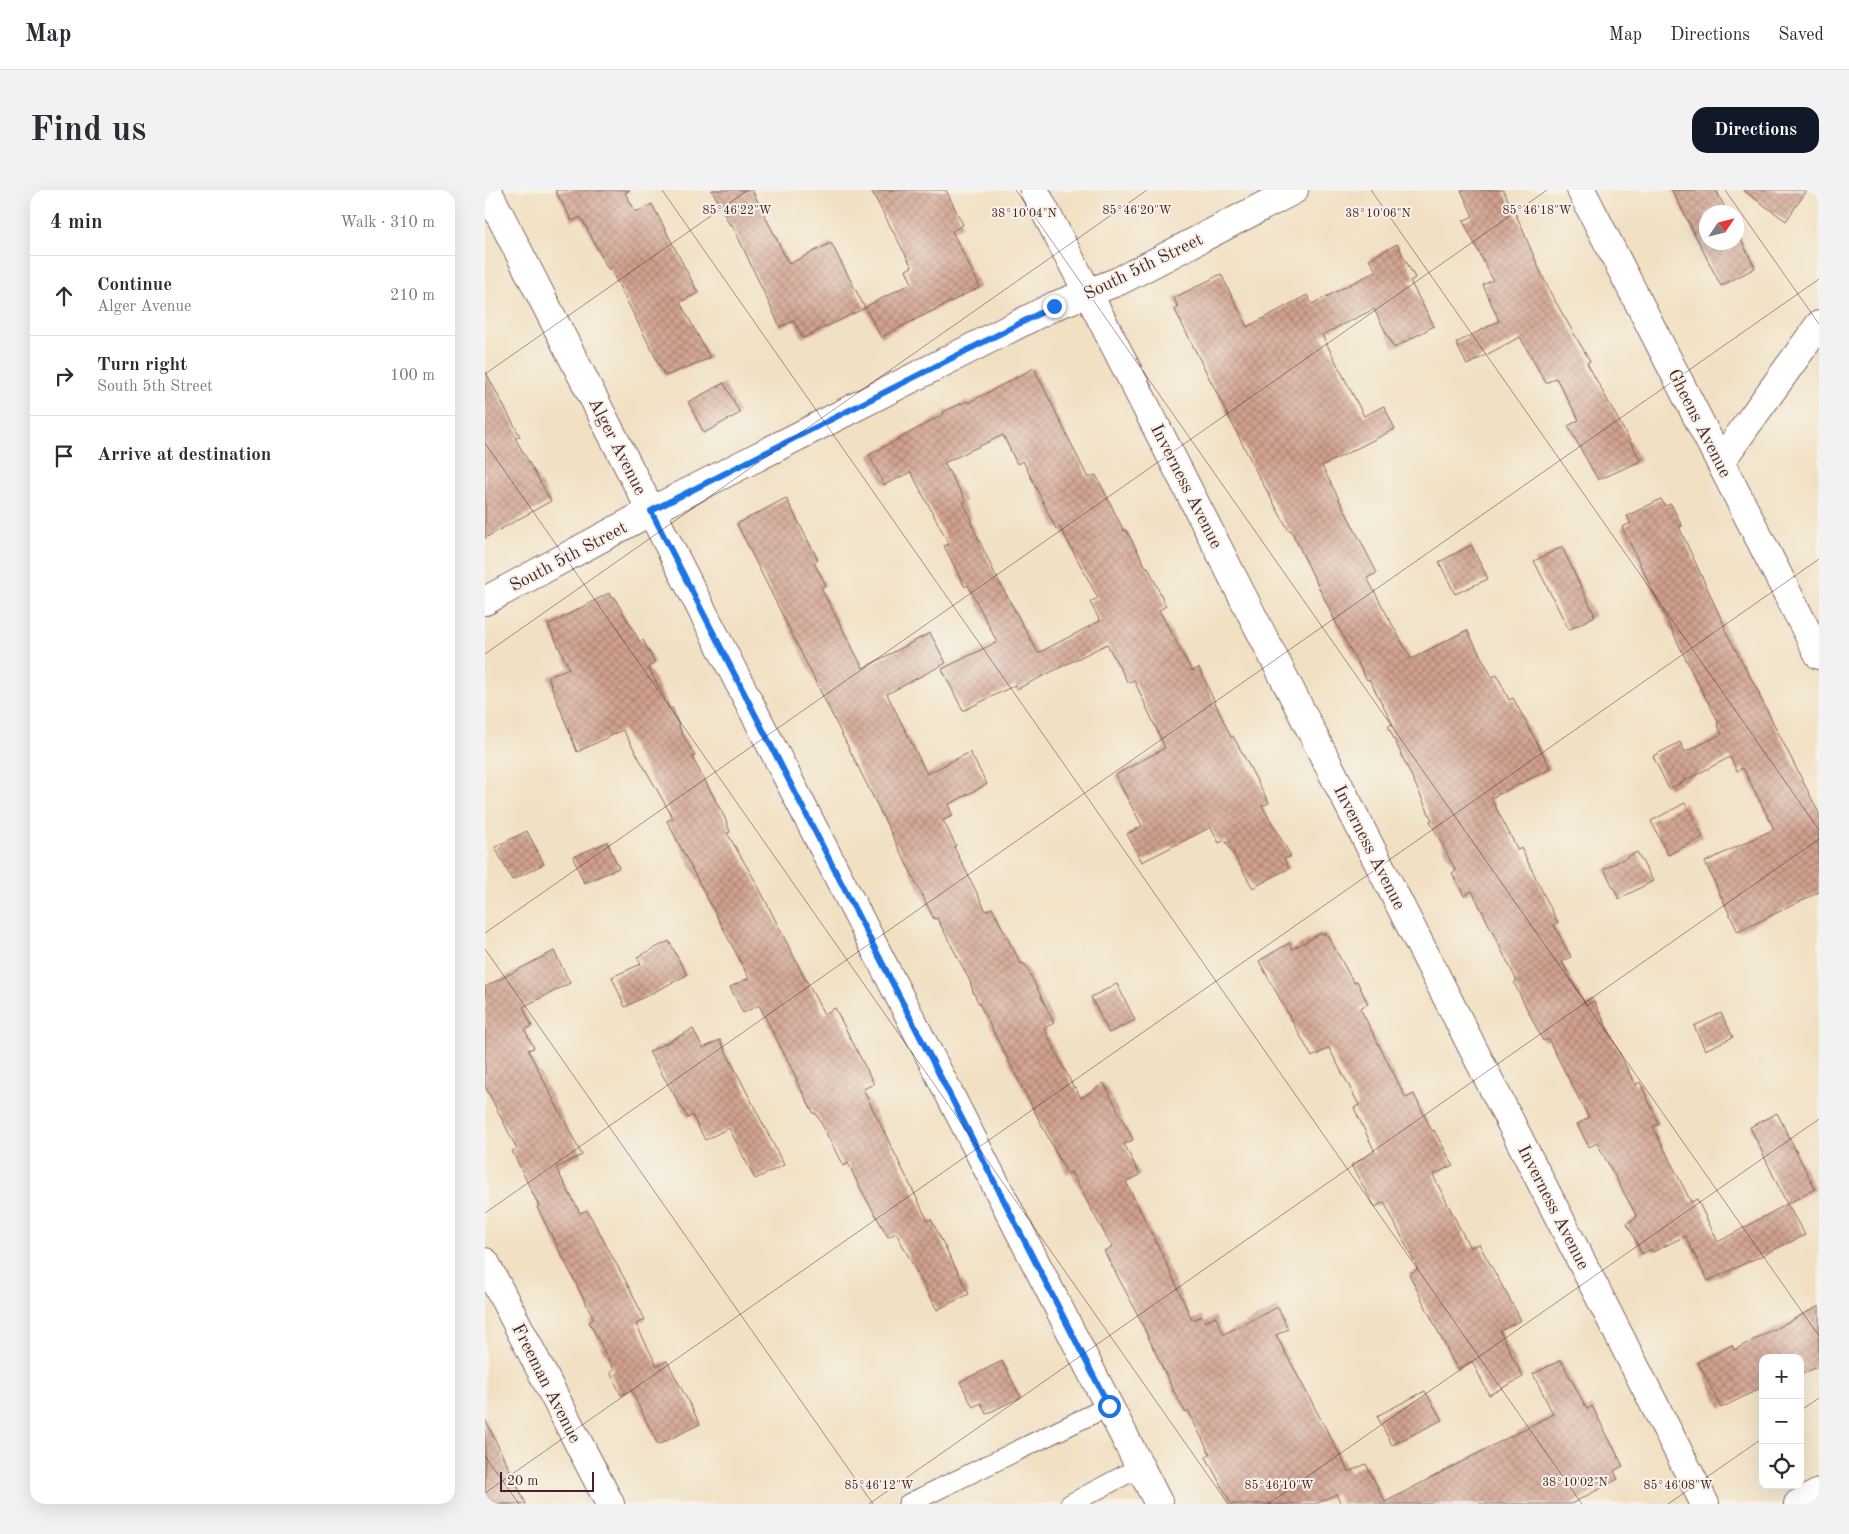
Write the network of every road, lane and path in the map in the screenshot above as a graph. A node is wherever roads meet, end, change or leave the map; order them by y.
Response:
1 (487, 190) edge
2 (1034, 190) edge
3 (1294, 190) edge
4 (1581, 190) edge
5 (1089, 293) junction
6 (1819, 325) edge
7 (1720, 462) junction
8 (651, 511) junction
9 (485, 601) edge
10 (1819, 655) edge
11 (485, 1262) edge
12 (1109, 1406) junction
13 (1141, 1467) junction
14 (1819, 1493) edge
15 (610, 1504) edge
16 (908, 1504) edge
17 (1070, 1504) edge
18 (1159, 1504) edge
19 (1705, 1504) edge
20 (1798, 1504) edge

1 - 8 street, Alger Avenue
2 - 5 street, Inverness Avenue
3 - 5 street, South 5th Street
4 - 7 street, Gheens Avenue
5 - 8 street, South 5th Street
5 - 19 street, Inverness Avenue
6 - 7 street
7 - 10 street, Gheens Avenue
8 - 9 street, South 5th Street
8 - 12 street, Alger Avenue
11 - 15 street, Freeman Avenue
12 - 13 street, Alger Avenue
12 - 16 lane
13 - 17 lane
13 - 18 street, Alger Avenue
14 - 20 street

